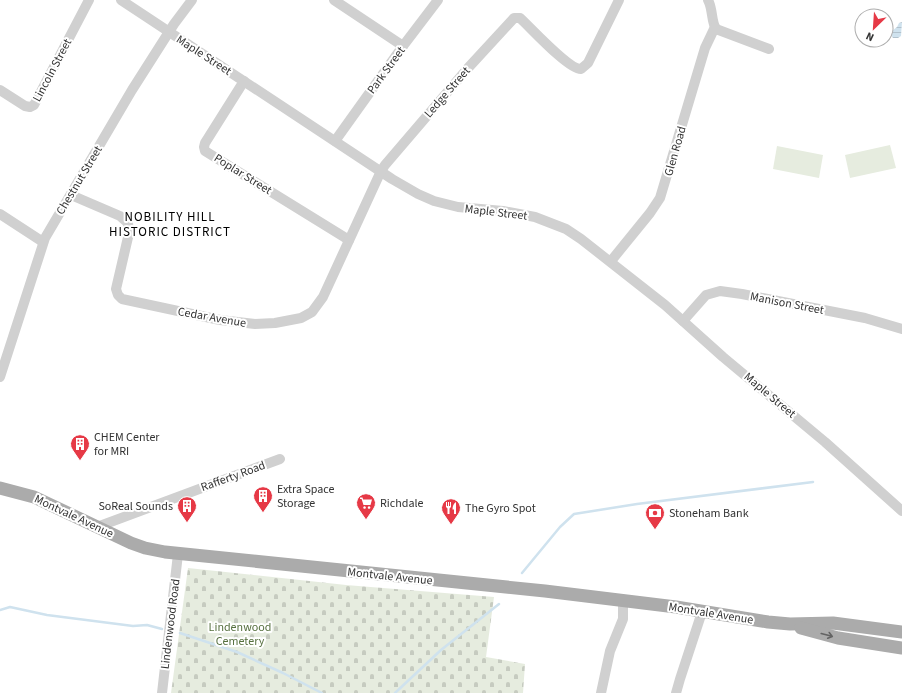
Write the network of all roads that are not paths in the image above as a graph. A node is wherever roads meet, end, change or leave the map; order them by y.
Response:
1 (89, 0) edge
2 (121, 0) edge
3 (192, 0) edge
4 (334, 0) edge
5 (438, 0) edge
6 (619, 0) edge
7 (708, 0) edge
8 (715, 27) junction
9 (169, 32) junction
10 (403, 46) junction
11 (769, 49) dead end
12 (244, 81) junction
13 (0, 90) edge
14 (335, 141) junction
15 (381, 171) junction
16 (72, 195) junction
17 (0, 214) edge
18 (349, 240) junction
19 (44, 242) junction
20 (611, 261) junction
21 (683, 321) junction
22 (902, 328) edge
23 (4, 354) edge
24 (0, 377) edge
25 (280, 459) dead end
26 (0, 488) edge
27 (901, 510) edge
28 (97, 527) junction
29 (178, 554) junction
30 (623, 601) junction
31 (702, 612) junction
32 (790, 624) junction
33 (902, 632) edge
34 (902, 648) edge
35 (162, 693) edge
36 (602, 693) edge
37 (676, 693) edge

1 - 13 street, Lincoln Street
2 - 9 street, Maple Street
3 - 9 street, Chestnut Street
4 - 10 street
5 - 10 street, Park Street
6 - 15 street, Ledge Street
7 - 8 street
8 - 11 street
8 - 20 street, Glen Road
9 - 12 street, Maple Street
9 - 16 street, Chestnut Street
10 - 14 street, Park Street
12 - 14 street, Maple Street
12 - 18 street, Poplar Street
14 - 15 street, Maple Street
15 - 18 street, Cedar Avenue
15 - 20 street, Maple Street
16 - 18 street, Cedar Avenue
16 - 19 street, Chestnut Street
17 - 19 street
19 - 23 street, Chestnut Street
20 - 21 street, Maple Street
21 - 22 street, Manison Street
21 - 27 street, Maple Street
23 - 24 street, Chestnut Street
25 - 28 street, Rafferty Road
26 - 28 main road, Montvale Avenue
28 - 29 main road, Montvale Avenue
29 - 30 main road, Montvale Avenue
29 - 35 street, Lindenwood Road
30 - 31 main road, Montvale Avenue
30 - 36 street
31 - 32 main road, Montvale Avenue
31 - 37 street
32 - 33 main road, Montvale Avenue
32 -> 34 main road, Montvale Avenue

